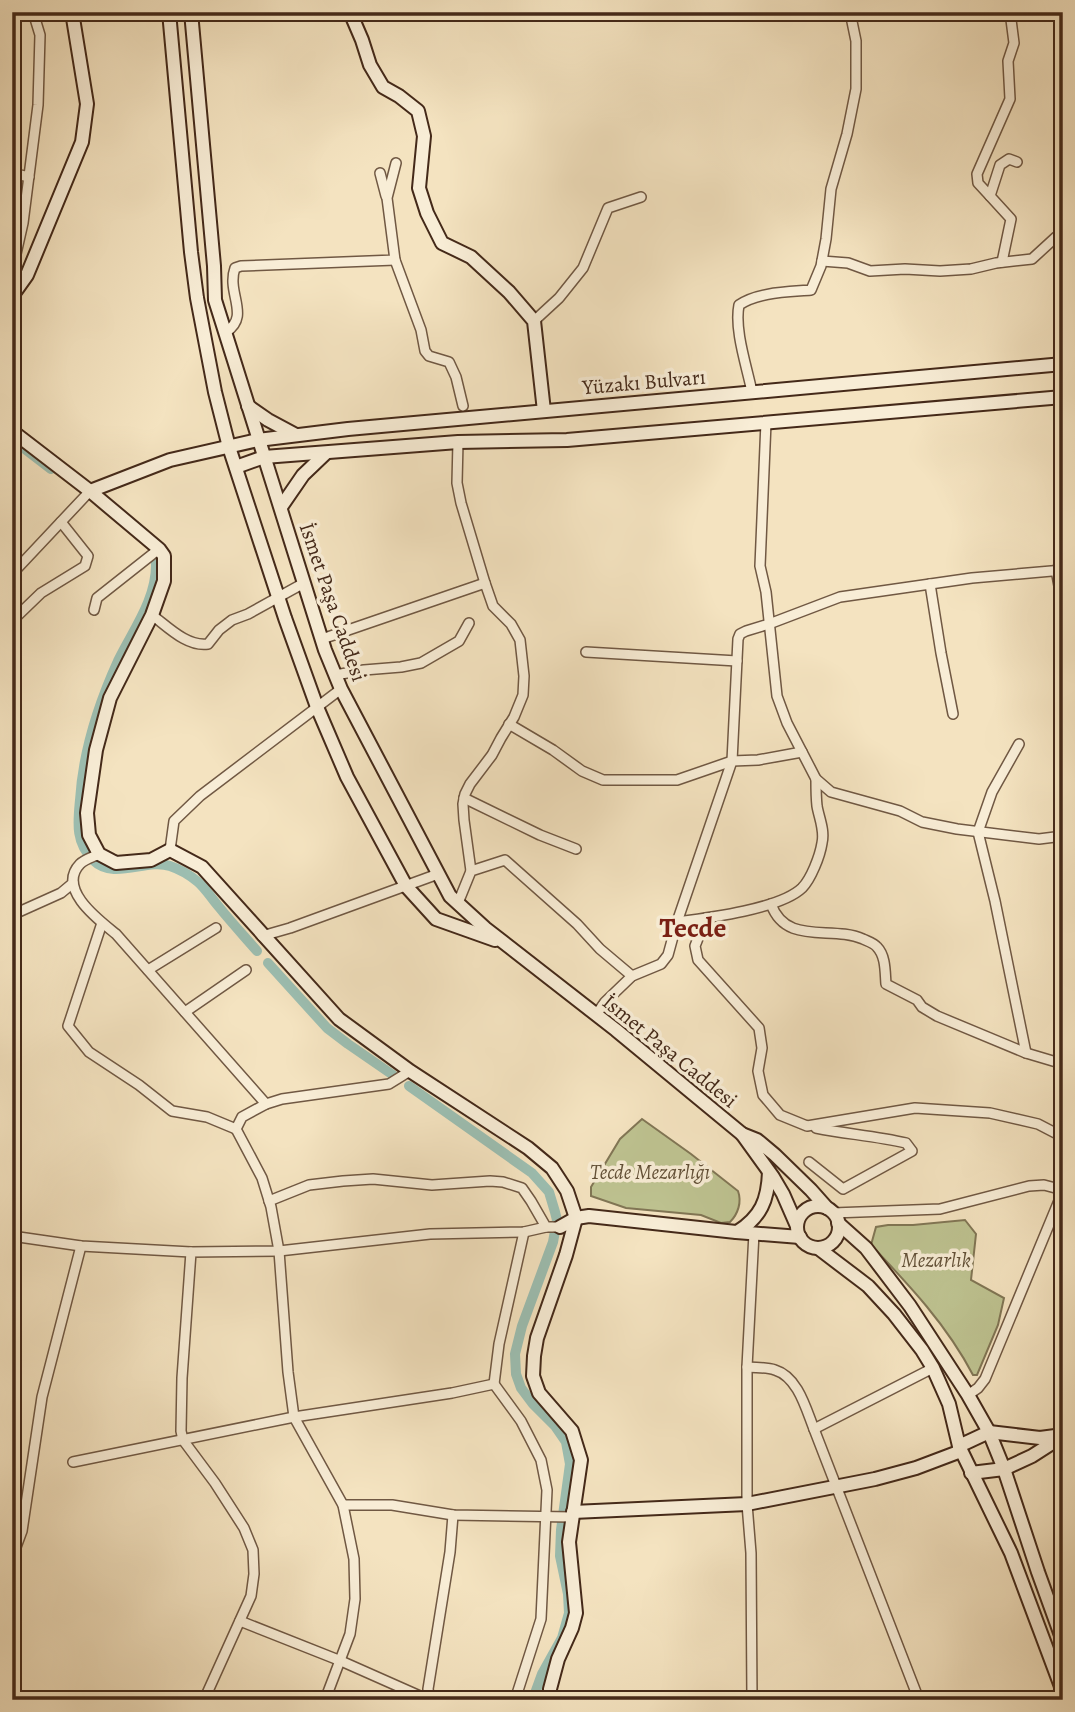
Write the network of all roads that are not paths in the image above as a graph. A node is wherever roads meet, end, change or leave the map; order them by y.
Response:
1 (33, 12) edge
2 (72, 12) edge
3 (169, 12) edge
4 (191, 12) edge
5 (349, 12) edge
6 (850, 12) edge
7 (1010, 12) edge
8 (1017, 162) dead end
9 (396, 163) dead end
10 (12, 173) edge
11 (380, 173) dead end
12 (29, 177) junction
13 (990, 196) junction
14 (640, 197) dead end
15 (387, 198) junction
16 (1063, 234) edge
17 (395, 260) junction
18 (12, 261) edge
19 (822, 261) junction
20 (1002, 262) junction
21 (12, 296) edge
22 (534, 321) junction
23 (226, 332) junction
24 (1063, 364) edge
25 (752, 392) junction
26 (1063, 397) edge
27 (248, 406) junction
28 (463, 406) dead end
29 (544, 411) junction
30 (766, 422) junction
31 (12, 431) edge
32 (296, 435) junction
33 (258, 440) junction
34 (458, 442) junction
35 (229, 447) junction
36 (326, 453) junction
37 (264, 457) junction
38 (236, 467) junction
39 (90, 491) junction
40 (281, 508) junction
41 (61, 522) junction
42 (159, 549) junction
43 (1060, 570) edge
44 (12, 574) edge
45 (304, 583) junction
46 (485, 583) junction
47 (930, 584) junction
48 (279, 596) junction
49 (1063, 607) edge
50 (94, 610) dead end
51 (152, 615) junction
52 (12, 621) edge
53 (469, 623) dead end
54 (769, 625) junction
55 (322, 639) junction
56 (586, 652) dead end
57 (737, 661) junction
58 (335, 675) junction
59 (341, 689) junction
60 (317, 707) junction
61 (953, 714) dead end
62 (509, 724) junction
63 (1019, 744) dead end
64 (802, 752) junction
65 (732, 761) junction
66 (816, 779) junction
67 (464, 798) junction
68 (978, 832) junction
69 (1063, 836) edge
70 (576, 849) dead end
71 (170, 850) junction
72 (93, 857) junction
73 (471, 871) junction
74 (438, 874) junction
75 (73, 883) junction
76 (406, 886) junction
77 (458, 903) junction
78 (771, 904) junction
79 (12, 915) edge
80 (706, 918) junction
81 (677, 922) junction
82 (102, 923) junction
83 (216, 928) dead end
84 (262, 936) junction
85 (506, 944) junction
86 (148, 970) junction
87 (246, 970) dead end
88 (632, 976) junction
89 (185, 1012) junction
90 (596, 1015) junction
91 (1026, 1053) junction
92 (1063, 1064) edge
93 (410, 1071) junction
94 (267, 1104) junction
95 (807, 1126) junction
96 (236, 1129) junction
97 (742, 1134) junction
98 (1063, 1137) edge
99 (808, 1162) dead end
100 (769, 1172) junction
101 (1063, 1190) edge
102 (269, 1201) junction
103 (1060, 1207) edge
104 (832, 1215) junction
105 (576, 1218) junction
106 (552, 1227) junction
107 (524, 1231) junction
108 (798, 1231) junction
109 (736, 1232) junction
110 (754, 1233) junction
111 (12, 1236) edge
112 (81, 1246) junction
113 (818, 1248) junction
114 (279, 1251) junction
115 (191, 1252) junction
116 (747, 1367) junction
117 (933, 1368) junction
118 (494, 1384) junction
119 (968, 1395) junction
120 (294, 1416) junction
121 (814, 1429) junction
122 (989, 1432) junction
123 (1063, 1435) edge
124 (183, 1440) junction
125 (960, 1448) junction
126 (73, 1462) dead end
127 (1004, 1468) junction
128 (971, 1474) junction
129 (835, 1487) junction
130 (747, 1504) junction
131 (342, 1505) junction
132 (453, 1515) junction
133 (568, 1515) junction
134 (546, 1516) junction
135 (12, 1558) edge
136 (240, 1621) junction
137 (1063, 1641) edge
138 (341, 1661) junction
139 (1063, 1692) edge
140 (204, 1700) edge
141 (325, 1700) edge
142 (429, 1700) edge
143 (515, 1700) edge
144 (550, 1700) edge
145 (752, 1700) edge
146 (919, 1700) edge

1 - 12 street
2 - 21 main road
3 - 35 main road
4 - 23 main road, İsmet Paşa Caddesi
5 - 22 main road
6 - 19 street
7 - 13 street
8 - 13 street
9 - 15 street
10 - 12 street
11 - 15 street
12 - 18 street
13 - 20 street
14 - 22 street
15 - 17 street
16 - 20 street
17 - 23 street
17 - 28 street
19 - 20 street
19 - 25 street
22 - 29 main road
23 - 27 main road, İsmet Paşa Caddesi
24 - 25 main road, Yüzakı Bulvarı
25 - 29 main road, Yüzakı Bulvarı
26 - 30 main road
27 - 32 main road
27 - 33 main road, İsmet Paşa Caddesi
29 - 32 main road, Yüzakı Bulvarı
30 - 34 main road
30 - 54 street
31 - 39 main road
32 - 33 main road, Yüzakı Bulvarı
33 - 35 main road, Yüzakı Bulvarı
33 - 37 main road, İsmet Paşa Caddesi
34 - 36 main road
34 - 46 street
35 - 38 main road
35 - 39 main road, Yüzakı Bulvarı
36 - 37 main road
36 - 40 main road
37 - 38 main road
37 - 40 main road, İsmet Paşa Caddesi
38 - 48 main road
39 - 41 street
39 - 42 main road
40 - 45 main road, İsmet Paşa Caddesi
41 - 44 street
41 - 52 street
42 - 50 street
42 - 51 main road
43 - 47 street
43 - 49 street
45 - 48 street
45 - 55 main road, İsmet Paşa Caddesi
46 - 55 street
46 - 62 street
47 - 54 street
47 - 61 street
48 - 51 street
48 - 60 main road
51 - 72 main road
53 - 58 street
54 - 57 street
54 - 64 street
55 - 58 main road, İsmet Paşa Caddesi
56 - 57 street
57 - 65 street
58 - 59 main road, İsmet Paşa Caddesi
59 - 60 street
59 - 74 main road, İsmet Paşa Caddesi
60 - 71 street
60 - 76 main road
62 - 65 street
62 - 67 street
63 - 68 street
64 - 65 street
64 - 66 street
65 - 81 street
66 - 68 street
66 - 78 street
67 - 70 street
67 - 73 street
68 - 69 street
68 - 91 street
71 - 72 main road
71 - 84 main road
72 - 75 street
73 - 77 street
73 - 88 street
74 - 76 street
74 - 77 main road, İsmet Paşa Caddesi
75 - 79 street
75 - 82 street
76 - 84 street
76 - 85 main road
77 - 85 main road, İsmet Paşa Caddesi
78 - 80 street
78 - 91 street
80 - 81 street
80 - 95 street
81 - 88 street
82 - 86 street
82 - 96 street
83 - 86 street
84 - 93 main road
85 - 90 main road, İsmet Paşa Caddesi
86 - 89 street
87 - 89 street
88 - 90 street
89 - 94 street
90 - 97 main road, İsmet Paşa Caddesi
91 - 92 street
93 - 94 street
93 - 105 main road
94 - 96 street
95 - 98 street
95 - 99 street
96 - 102 street
97 - 100 main road
97 - 104 main road
100 - 108 main road
100 - 109 main road
101 - 103 street
101 - 104 street
102 - 106 street
102 - 114 street
103 - 119 street
104 - 108 main road
104 - 113 main road
104 - 119 main road
105 - 106 main road
105 - 109 main road
105 - 133 main road
106 - 107 street
107 - 114 street
107 - 118 street
108 - 110 main road
108 - 113 main road
109 - 110 main road
110 - 116 street
111 - 112 street
112 - 115 street
112 - 135 street
113 - 117 main road
114 - 115 street
114 - 120 street
115 - 124 street
116 - 121 street
116 - 130 street
117 - 121 street
117 - 125 main road
118 - 120 street
118 - 134 street
119 - 122 main road
120 - 124 street
120 - 131 street
121 - 129 street
122 - 123 main road
122 - 125 main road
122 - 127 main road
123 - 127 main road
124 - 126 street
124 - 136 street
125 - 128 main road
125 - 129 main road
127 - 128 main road
127 - 137 main road
128 - 139 main road
129 - 130 main road
129 - 146 street
130 - 133 main road
130 - 145 street
131 - 132 street
131 - 138 street
132 - 134 street
132 - 142 street
133 - 134 street
133 - 144 main road
134 - 143 street
136 - 138 street
136 - 140 street
138 - 141 street
138 - 142 street

